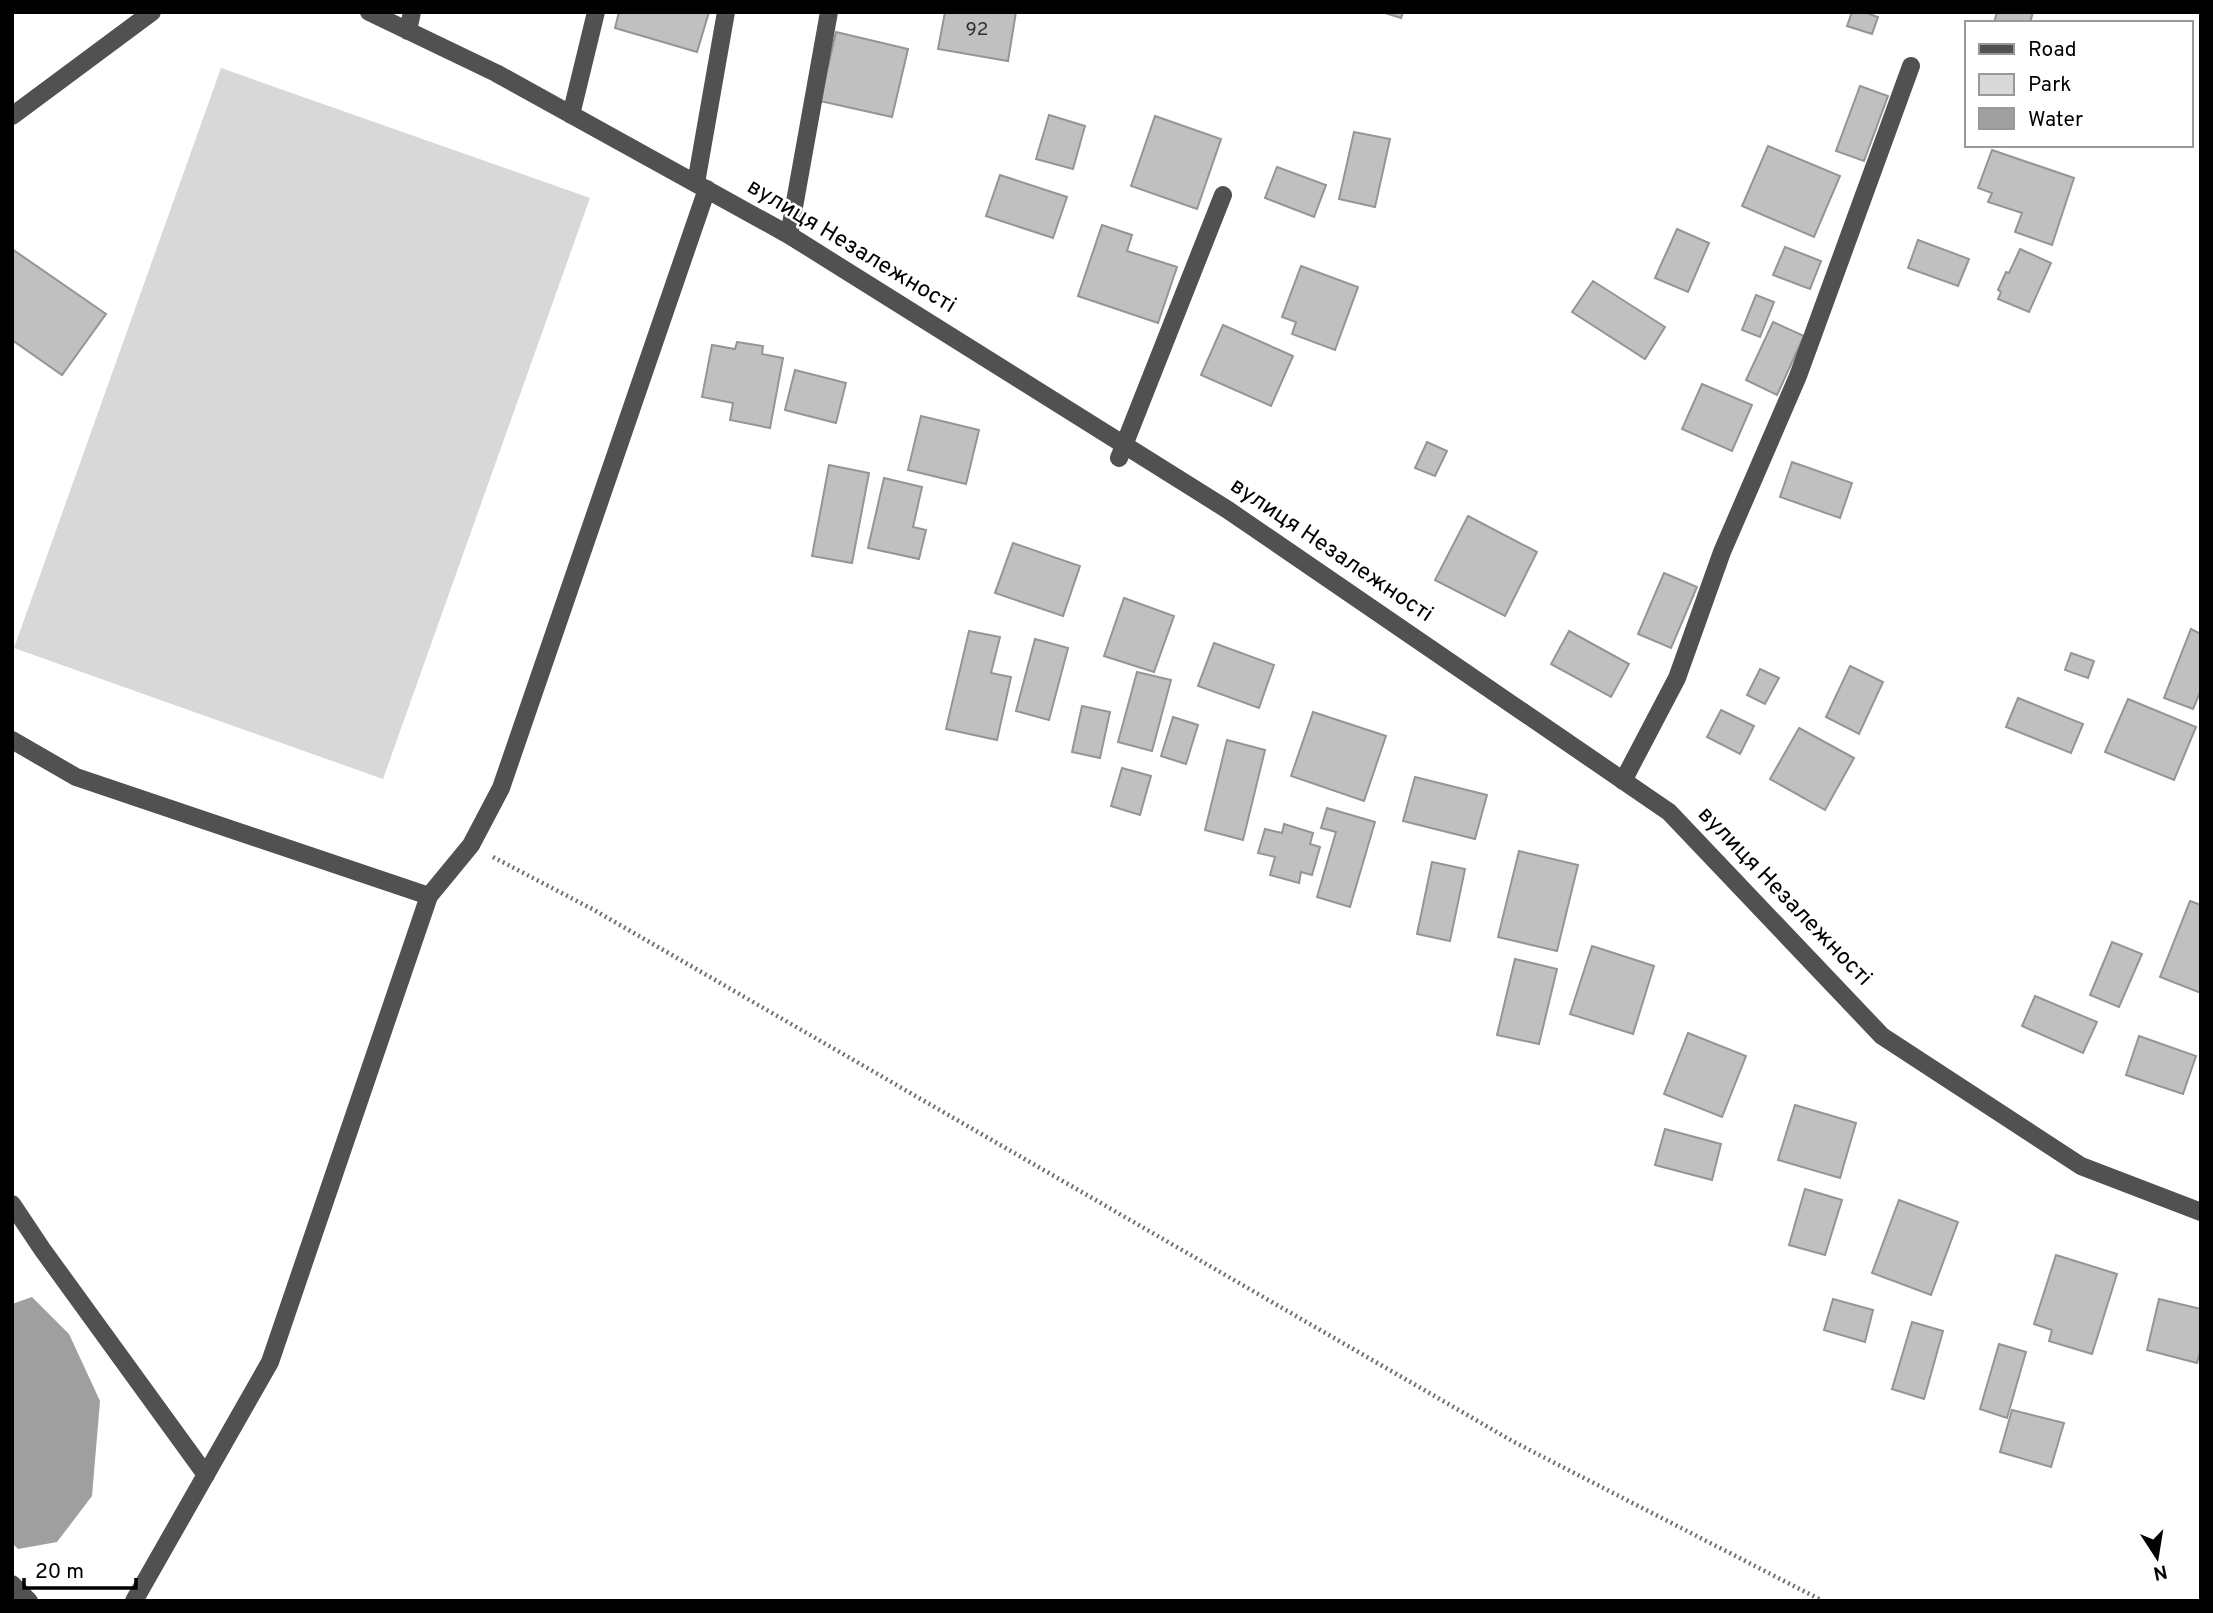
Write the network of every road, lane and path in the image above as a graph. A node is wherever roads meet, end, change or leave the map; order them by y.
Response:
1 (152, 12) edge
2 (369, 12) edge
3 (412, 12) edge
4 (596, 12) edge
5 (726, 12) edge
6 (829, 12) edge
7 (408, 31) junction
8 (1911, 66) dead end
9 (571, 115) junction
10 (12, 116) edge
11 (701, 186) junction
12 (1223, 195) dead end
13 (789, 235) junction
14 (1122, 452) junction
15 (12, 740) edge
16 (1623, 780) junction
17 (471, 845) junction
18 (429, 896) junction
19 (12, 1204) edge
20 (2201, 1212) edge
21 (205, 1475) junction
22 (12, 1584) edge
23 (29, 1601) edge
24 (134, 1601) edge
25 (1823, 1601) edge

1 - 10 street
2 - 7 street, вулиця Незалежності
3 - 7 street
4 - 9 street
5 - 11 street
6 - 13 street
7 - 9 street, вулиця Незалежності
8 - 16 street
9 - 11 street, вулиця Незалежності
11 - 13 street, вулиця Незалежності
11 - 17 street
12 - 14 street
13 - 14 street, вулиця Незалежності
14 - 16 street, вулиця Незалежності
15 - 18 street
16 - 20 street, вулиця Незалежності
17 - 18 street
17 - 25 path
18 - 21 street
19 - 21 street
21 - 24 street
22 - 23 street

